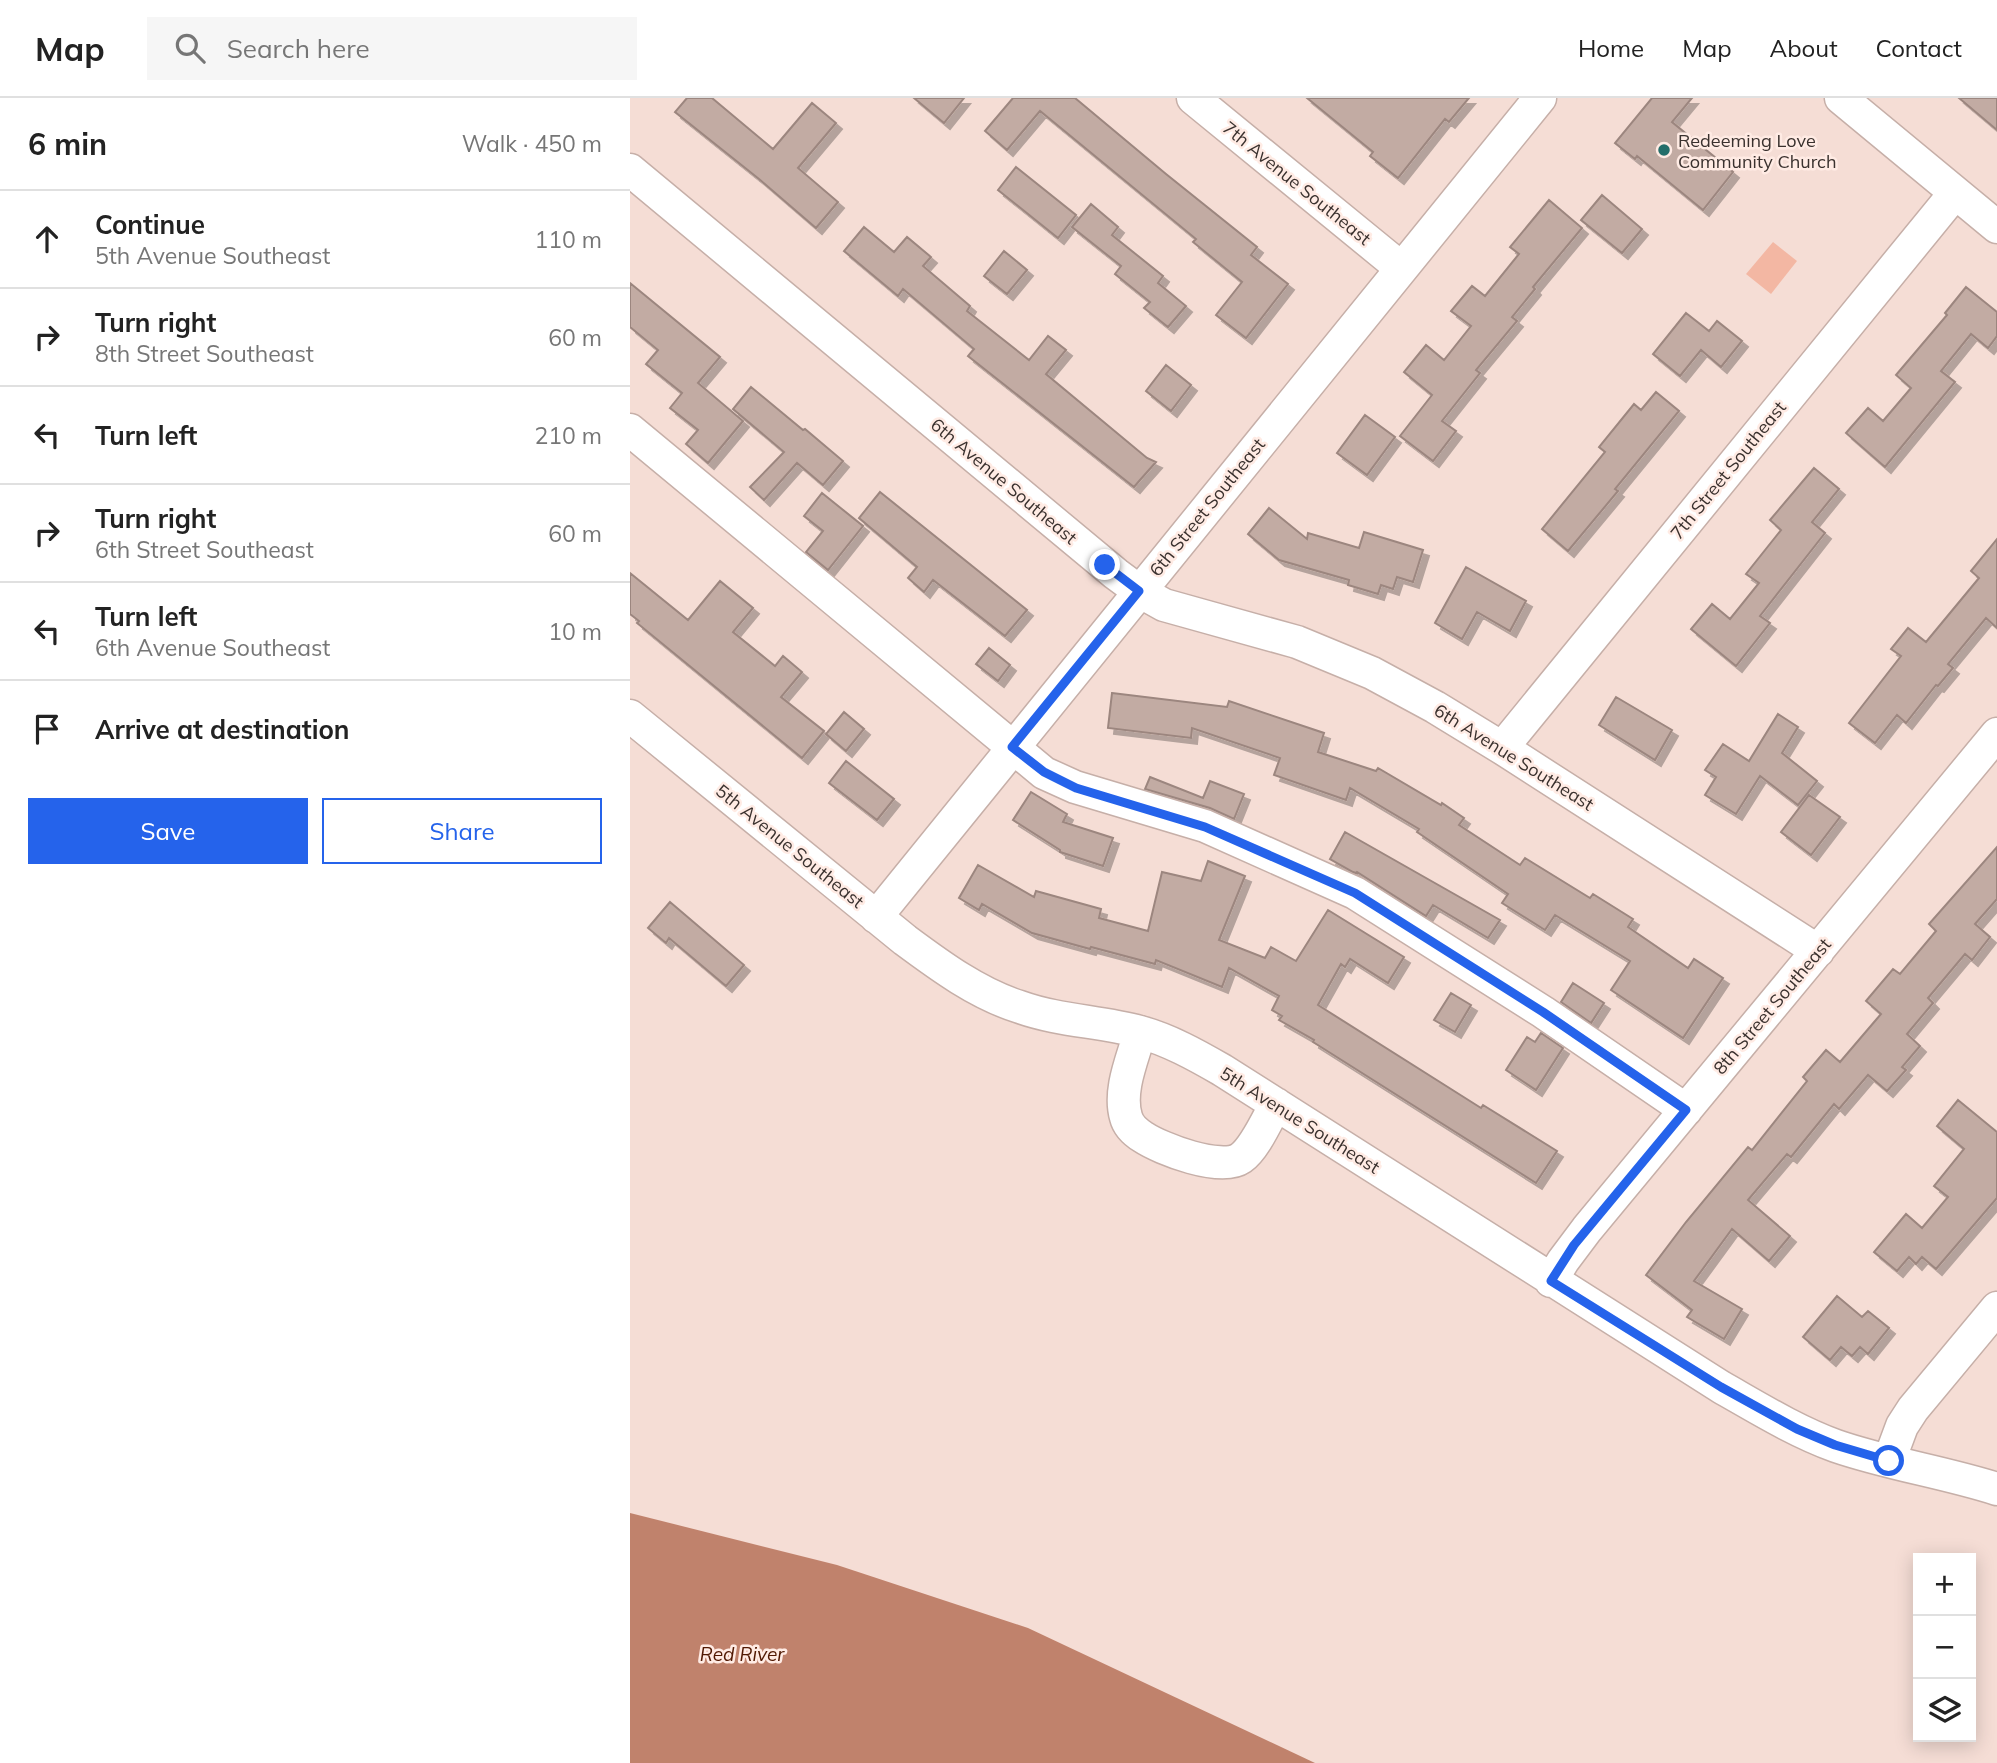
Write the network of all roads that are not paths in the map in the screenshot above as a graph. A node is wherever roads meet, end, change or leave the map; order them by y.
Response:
1 (1193, 98) edge
2 (1541, 98) edge
3 (1841, 98) edge
4 (630, 170) edge
5 (1955, 193) junction
6 (1997, 227) edge
7 (1401, 268) junction
8 (630, 430) edge
9 (1139, 591) junction
10 (630, 716) edge
11 (1997, 734) edge
12 (1012, 747) junction
13 (1502, 748) junction
14 (876, 917) junction
15 (1818, 951) junction
16 (1140, 1032) junction
17 (1276, 1104) junction
18 (1686, 1110) junction
19 (1551, 1281) junction
20 (1997, 1308) edge
21 (1889, 1461) junction
22 (1997, 1489) edge

1 - 7 street, 7th Avenue Southeast
2 - 7 street, 6th Street Southeast
3 - 5 street
4 - 9 street, 6th Avenue Southeast
5 - 6 street
5 - 13 street, 7th Street Southeast
7 - 9 street, 6th Street Southeast
8 - 12 street
9 - 12 street, 6th Street Southeast
9 - 13 street, 6th Avenue Southeast
10 - 14 street, 5th Avenue Southeast
11 - 15 street, 8th Street Southeast
12 - 14 street, 6th Street Southeast
12 - 18 street
13 - 15 street, 6th Avenue Southeast
14 - 16 street, 5th Avenue Southeast
15 - 18 street, 8th Street Southeast
16 - 17 street, 5th Avenue Southeast
16 - 17 street
17 - 19 street, 5th Avenue Southeast
18 - 19 street, 8th Street Southeast
19 - 21 street, 5th Avenue Southeast
20 - 21 street
21 - 22 street, 5th Avenue Southeast

